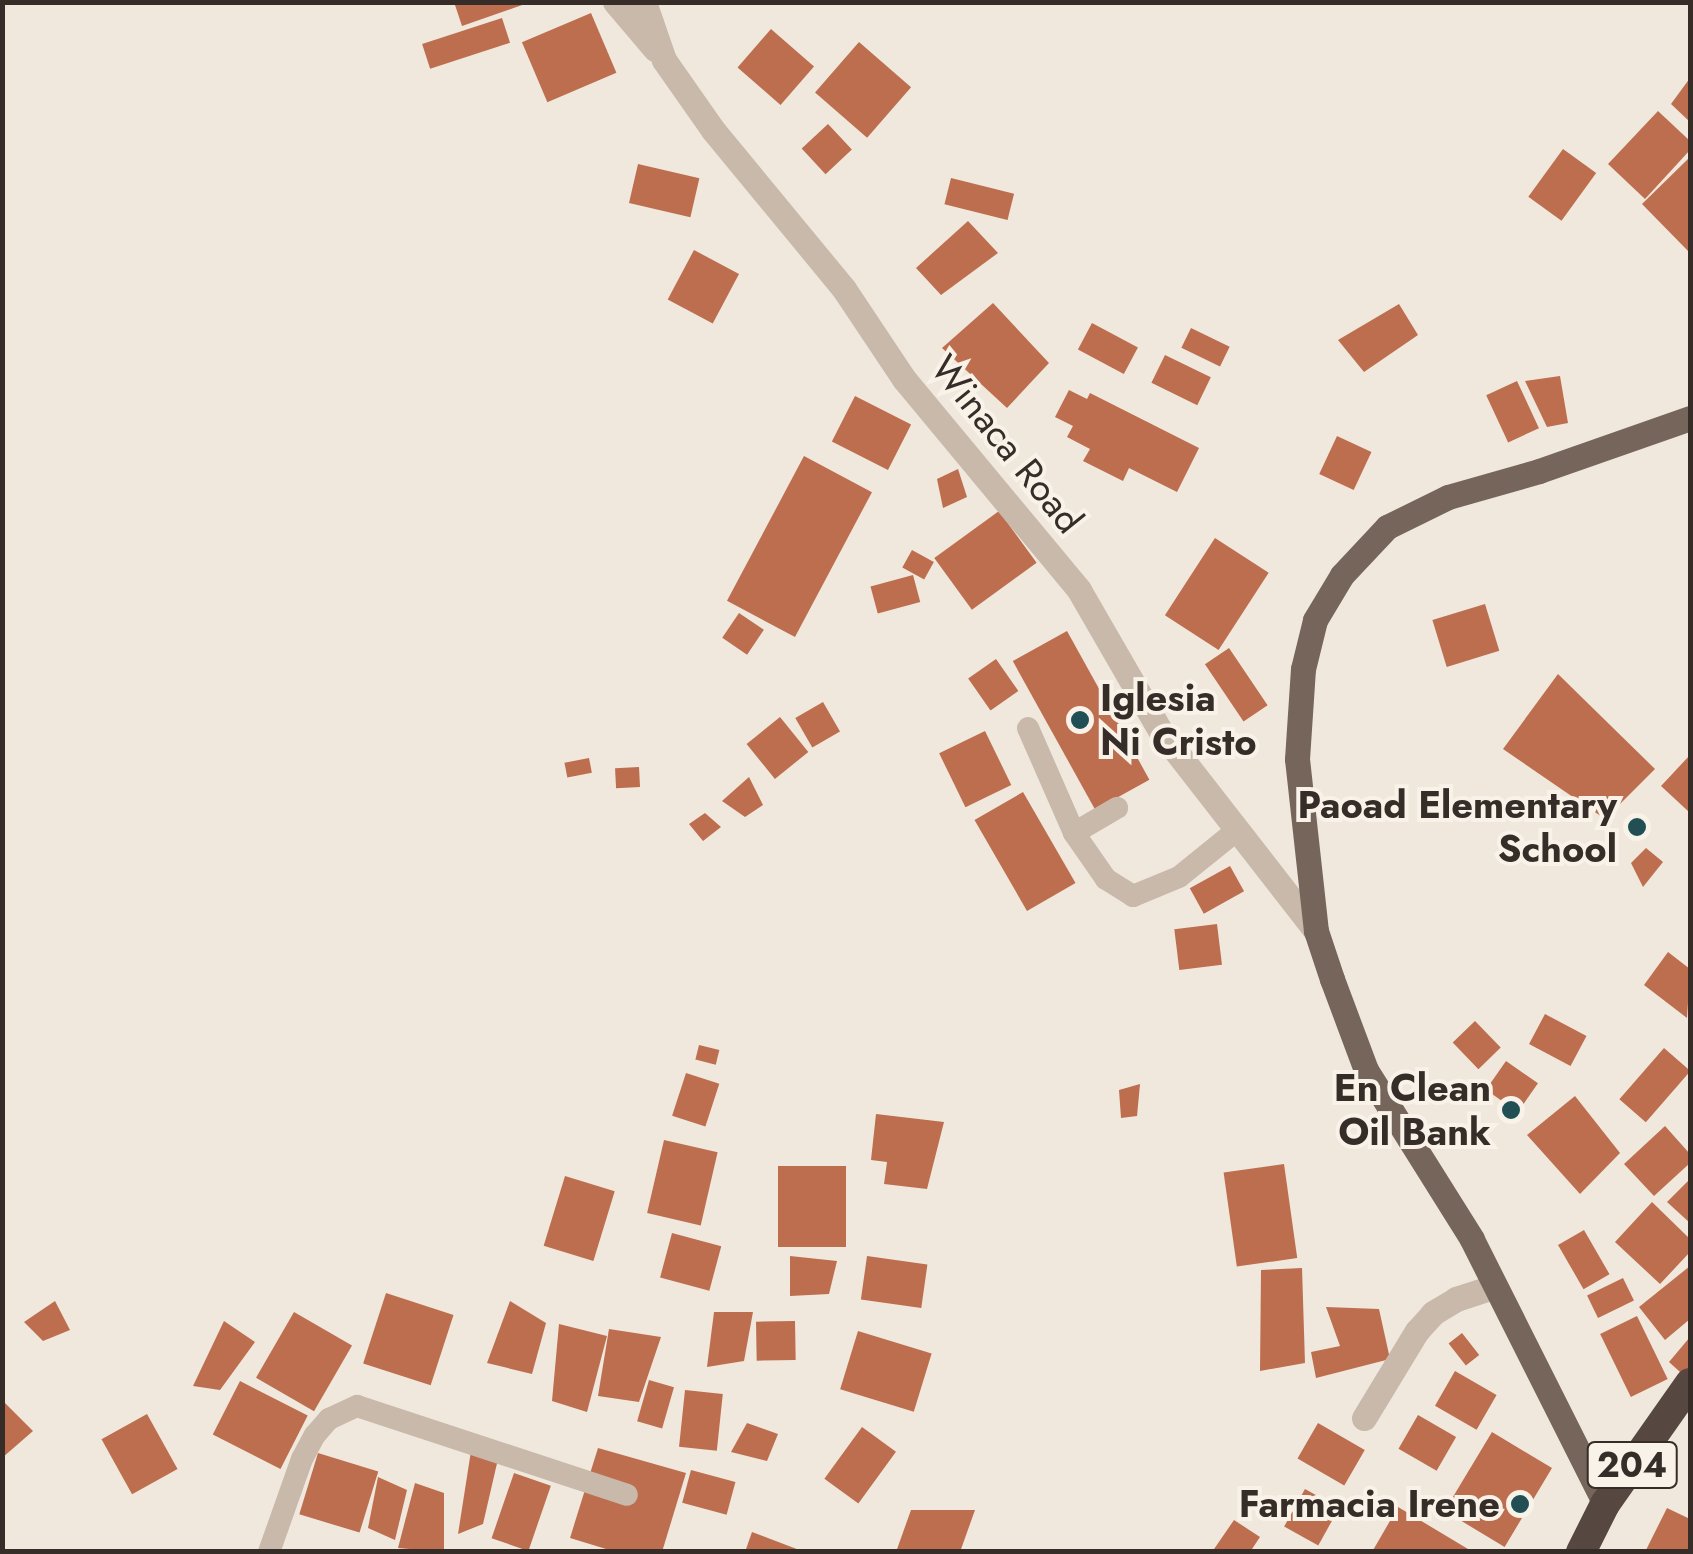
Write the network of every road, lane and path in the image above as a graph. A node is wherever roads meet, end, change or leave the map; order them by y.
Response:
1 (615, 2) edge
2 (644, 2) edge
3 (664, 60) junction
4 (1690, 418) edge
5 (1028, 728) dead end
6 (1117, 808) dead end
7 (1236, 831) junction
8 (1074, 834) junction
9 (1316, 930) junction
10 (1494, 1288) junction
11 (1687, 1395) edge
12 (1364, 1418) dead end
13 (627, 1495) dead end
14 (1605, 1504) junction
15 (270, 1552) edge
16 (1580, 1552) edge

1 - 3 street
2 - 3 street, Winaca Road
3 - 7 street, Winaca Road
4 - 9 main road
5 - 8 lane
6 - 8 lane
7 - 8 lane
7 - 9 street, Winaca Road
9 - 10 main road
10 - 12 street
10 - 14 main road
11 - 14 highway, 204
13 - 15 lane
14 - 16 highway, 204

